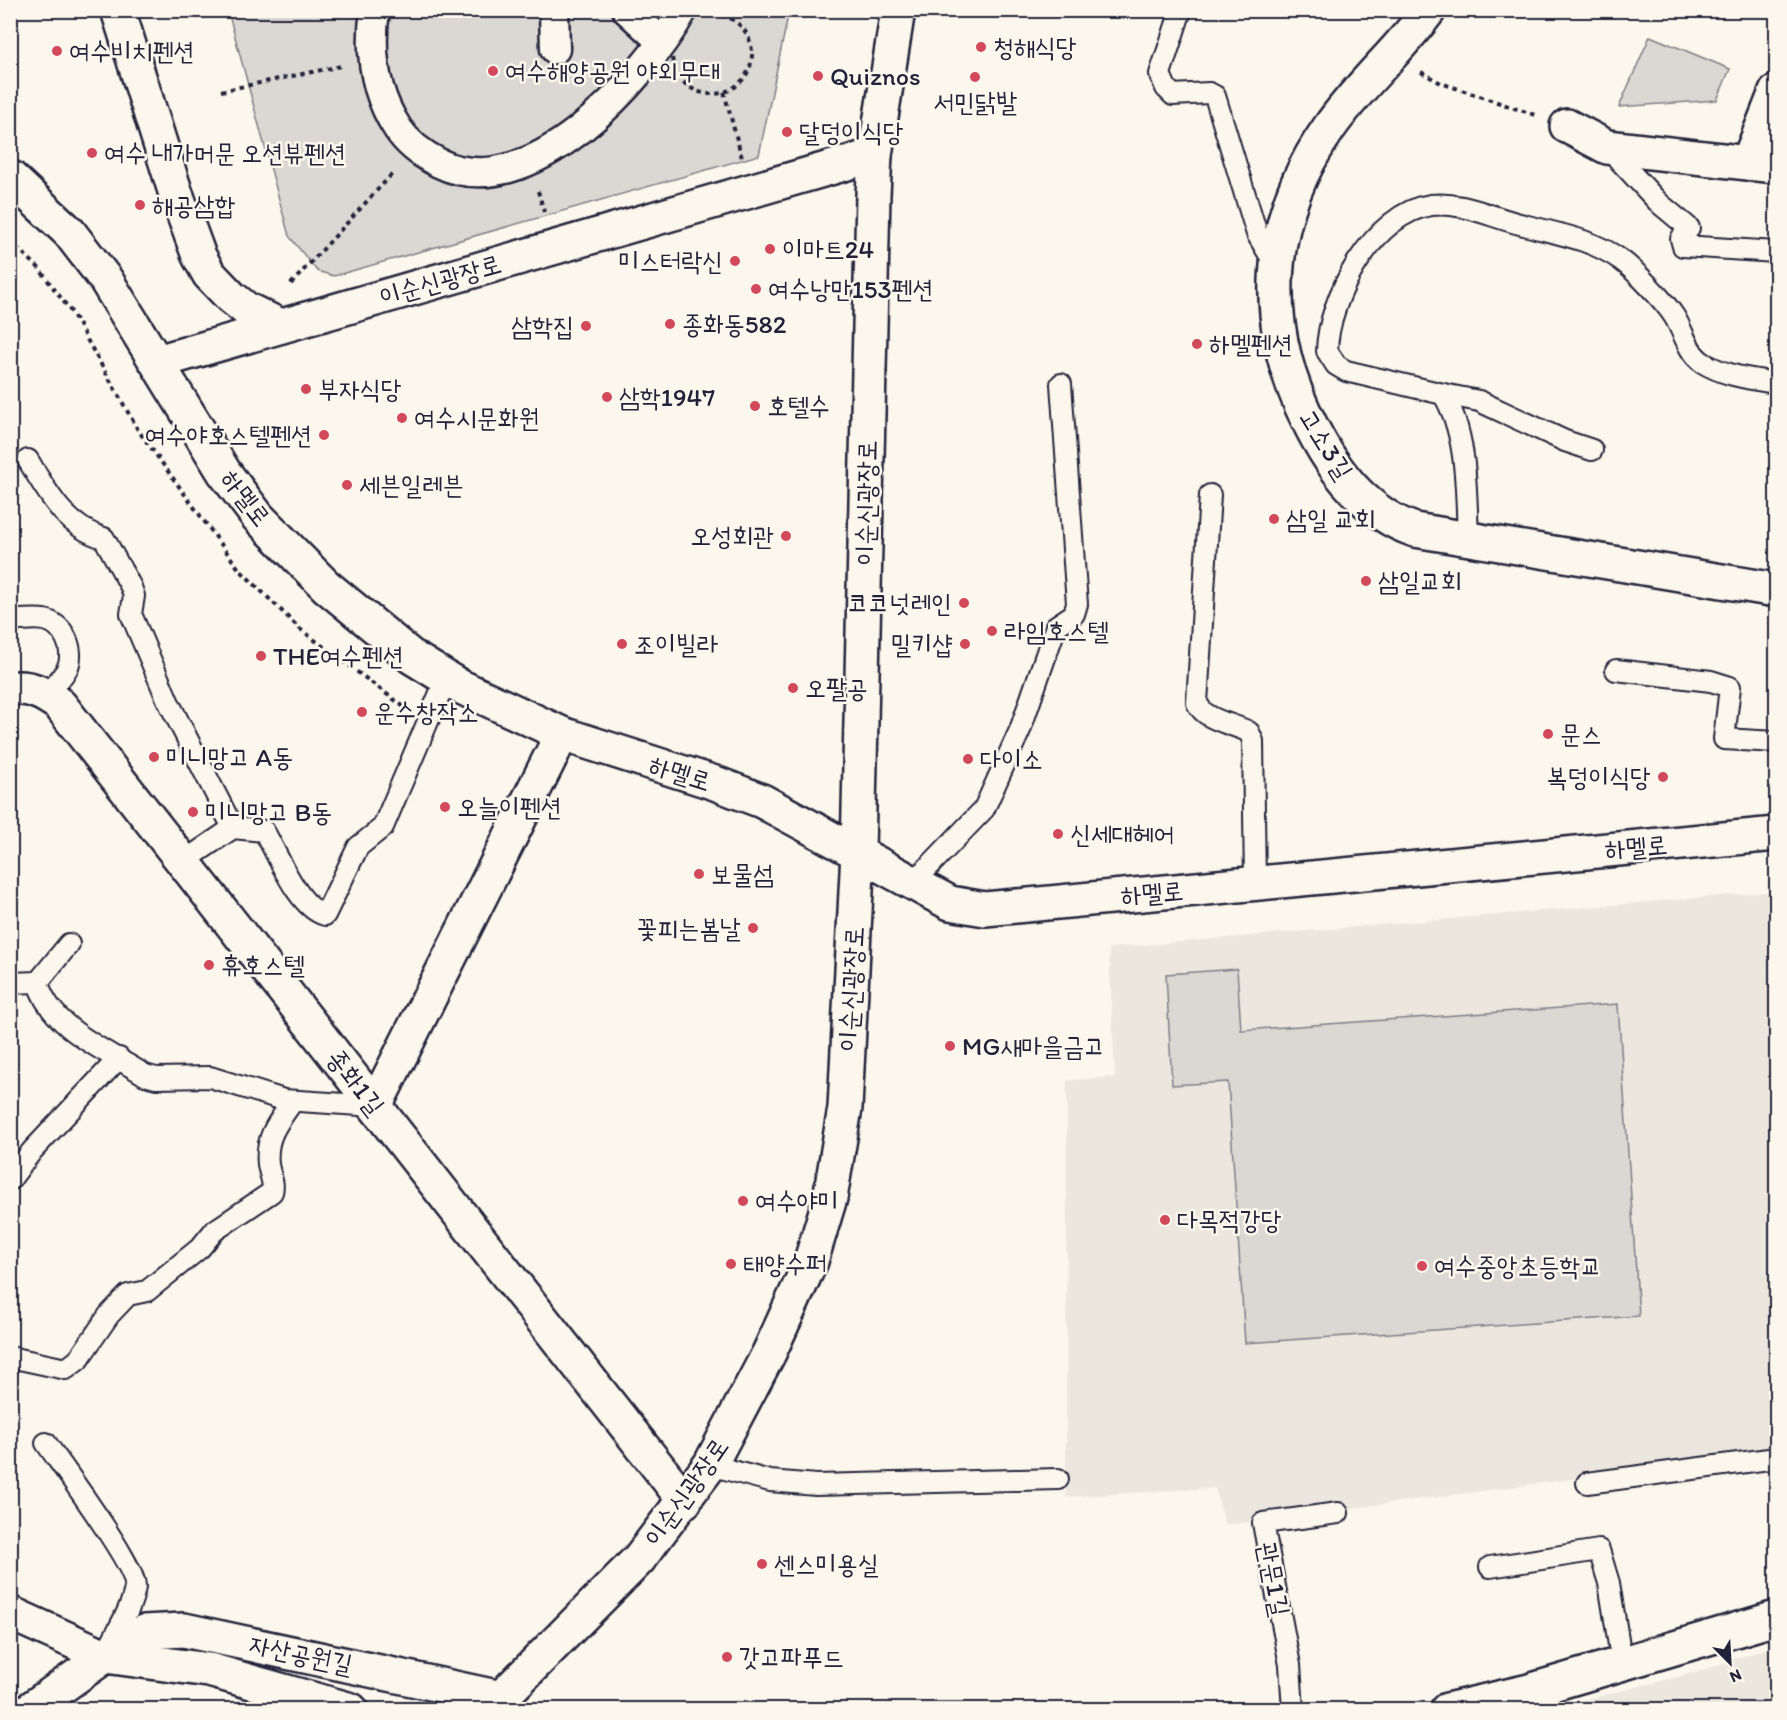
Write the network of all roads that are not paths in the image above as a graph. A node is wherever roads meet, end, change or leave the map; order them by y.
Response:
1 (118, 10) edge
2 (375, 10) edge
3 (554, 10) edge
4 (627, 10) edge
5 (683, 10) edge
6 (898, 10) edge
7 (1181, 10) edge
8 (1429, 10) edge
9 (662, 42) junction
10 (555, 50) dead end
11 (1776, 92) edge
12 (1567, 126) road end
13 (1607, 147) junction
14 (875, 154) junction
15 (1762, 164) edge
16 (10, 177) edge
17 (1776, 252) edge
18 (1276, 266) junction
19 (281, 326) junction
20 (157, 362) junction
21 (1776, 383) edge
22 (1061, 384) dead end
23 (1443, 394) junction
24 (1592, 450) dead end
25 (28, 460) dead end
26 (1210, 495) dead end
27 (1468, 540) junction
28 (1776, 590) edge
29 (10, 620) edge
30 (1616, 670) dead end
31 (446, 679) junction
32 (10, 689) edge
33 (46, 695) junction
34 (562, 735) junction
35 (1776, 742) edge
36 (233, 828) junction
37 (1776, 834) edge
38 (858, 852) junction
39 (183, 862) junction
40 (913, 883) junction
41 (1255, 883) junction
42 (69, 944) dead end
43 (38, 981) junction
44 (10, 983) edge
45 (119, 1058) junction
46 (293, 1101) junction
47 (375, 1106) junction
48 (10, 1180) edge
49 (10, 1357) edge
50 (46, 1443) dead end
51 (1776, 1461) edge
52 (710, 1465) junction
53 (1059, 1479) dead end
54 (1587, 1483) dead end
55 (685, 1501) junction
56 (1338, 1513) dead end
57 (1490, 1567) dead end
58 (10, 1613) edge
59 (1776, 1618) edge
60 (105, 1656) junction
61 (1622, 1664) junction
62 (495, 1704) edge
63 (28, 1710) edge
64 (351, 1710) edge
65 (1293, 1710) edge
66 (1447, 1710) edge

1 - 19 street
2 - 9 street
3 - 10 street
4 - 9 street
5 - 9 street
6 - 14 street, 이순신광장로
7 - 18 lane
8 - 18 street, 고소3길
11 - 15 street
12 - 13 street
13 - 15 street
13 - 17 lane
14 - 19 street, 이순신광장로
14 - 38 street, 이순신광장로
16 - 20 street, 하멜로
18 - 27 street, 고소3길
19 - 20 street, 이순신광장로
20 - 31 street, 하멜로
21 - 23 lane
22 - 40 lane
23 - 24 lane
23 - 27 lane
25 - 36 lane
26 - 41 lane
27 - 28 street, 고소3길
29 - 33 lane
30 - 35 lane
31 - 34 street, 하멜로
31 - 36 lane
32 - 33 street, 종화1길
33 - 39 street, 종화1길
34 - 38 street, 하멜로
34 - 47 street
36 - 39 lane
37 - 41 street, 하멜로
38 - 40 street, 하멜로
38 - 52 street, 이순신광장로
39 - 47 street, 종화1길
40 - 41 street, 하멜로
42 - 43 lane
43 - 44 lane
43 - 45 lane
45 - 46 lane
45 - 48 lane
46 - 47 lane
46 - 49 lane
47 - 55 street, 종화1길
50 - 60 lane
51 - 54 lane
52 - 53 lane
52 - 55 street, 이순신광장로
55 - 62 street, 이순신광장로
56 - 65 lane, 관문1길
57 - 61 lane
58 - 60 street
59 - 61 street
60 - 62 street, 자산공원길
60 - 63 street, 자산공원길
60 - 64 street, 자산공원길
61 - 66 street

